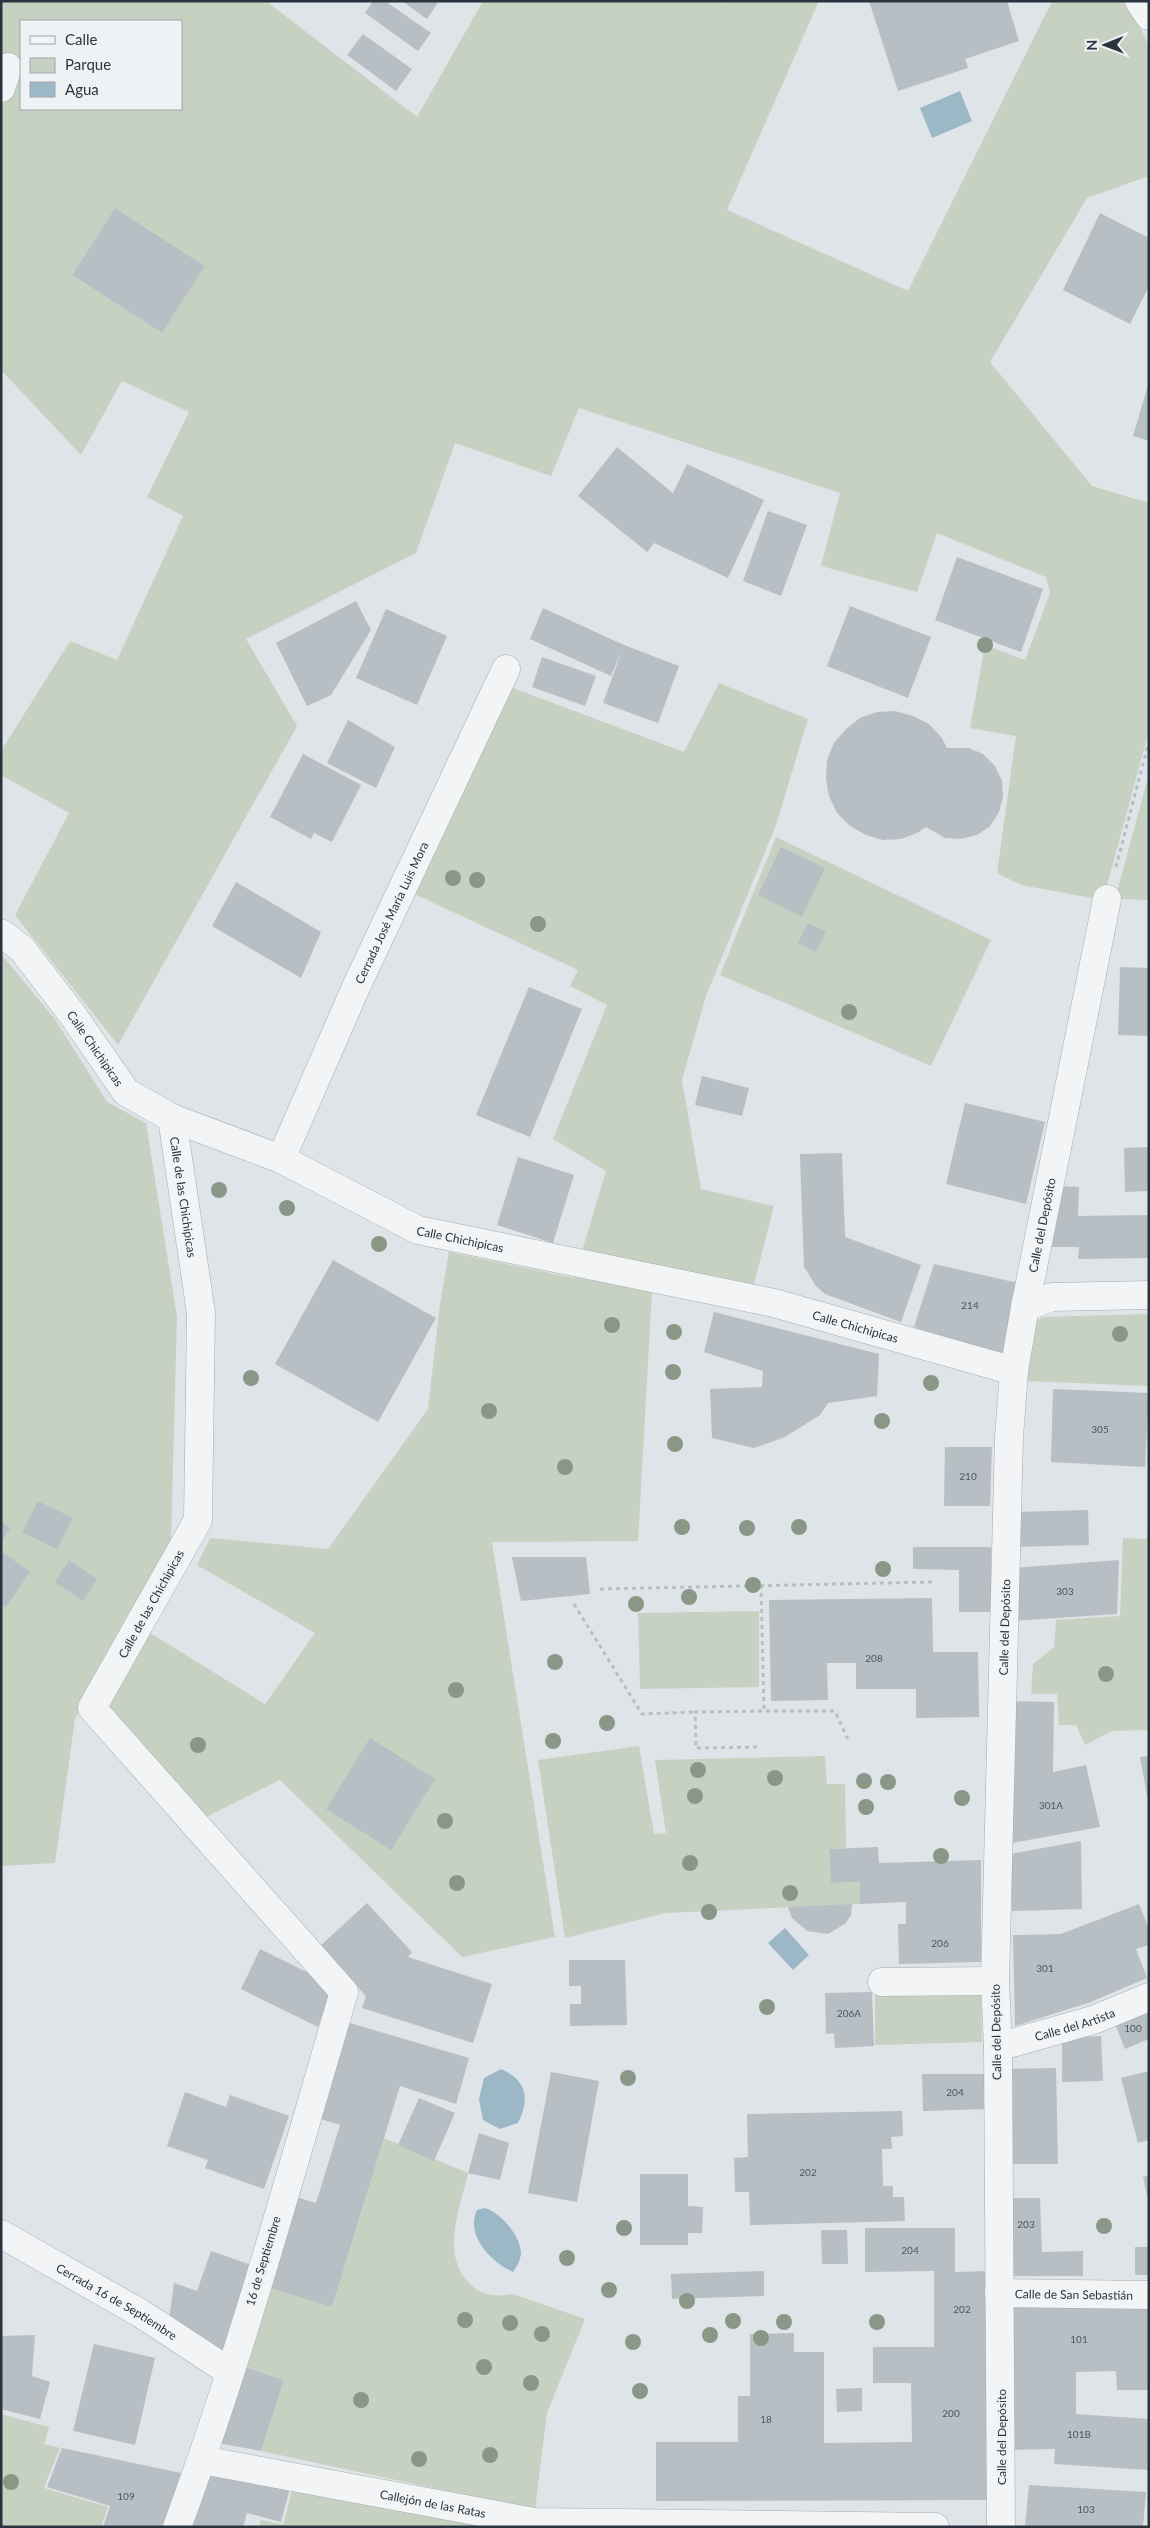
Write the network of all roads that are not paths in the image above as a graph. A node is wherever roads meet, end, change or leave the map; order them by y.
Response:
1 (1139, 1) edge
2 (1149, 16) edge
3 (506, 669) dead end
4 (1107, 899) road end
5 (1, 933) edge
6 (172, 1118) junction
7 (281, 1160) junction
8 (1149, 1295) edge
9 (1025, 1308) junction
10 (1014, 1372) junction
11 (995, 1981) junction
12 (882, 1982) dead end
13 (344, 1992) joint
14 (1149, 1997) edge
15 (998, 2047) junction
16 (1, 2234) edge
17 (999, 2293) junction
18 (1149, 2295) edge
19 (230, 2372) junction
20 (202, 2460) junction
21 (177, 2527) edge
22 (935, 2527) edge
23 (1001, 2527) edge

1 - 2 street
3 - 7 street, Cerrada José María Luis Mora
4 - 9 street, Calle del Depósito
5 - 6 street, Calle Chichipicas
6 - 7 street, Calle Chichipicas
6 - 13 street, Calle de las Chichipicas
7 - 10 street, Calle Chichipicas
8 - 9 street
9 - 10 street, Calle del Depósito
10 - 11 street, Calle del Depósito
11 - 12 street
11 - 15 street, Calle del Depósito
13 - 19 street, 16 de Septiembre
14 - 15 street, Calle del Artista
15 - 17 street, Calle del Depósito
16 - 19 street, Cerrada 16 de Septiembre
17 - 18 street, Calle de San Sebastián
17 - 23 street, Calle del Depósito
19 - 20 street, 16 de Septiembre
20 - 21 street, 16 de Septiembre
20 - 22 street, Callejón de las Ratas

